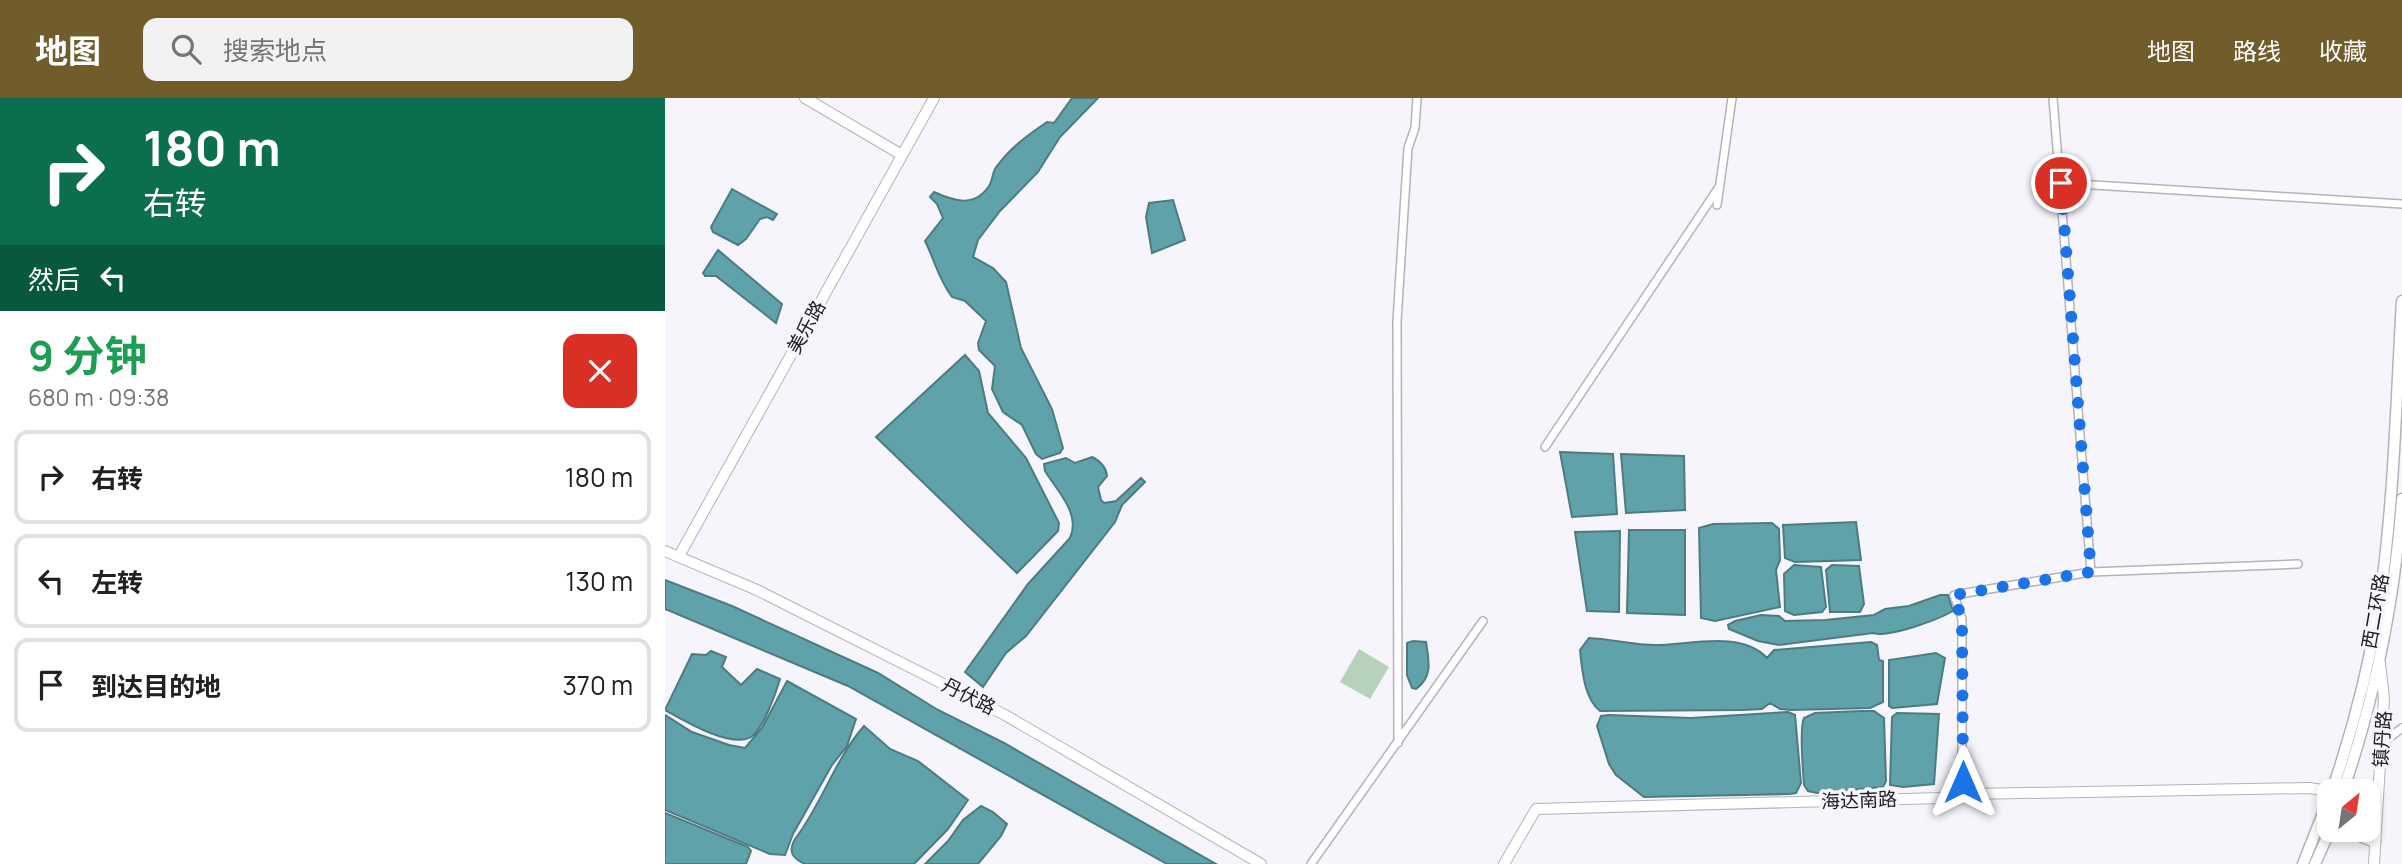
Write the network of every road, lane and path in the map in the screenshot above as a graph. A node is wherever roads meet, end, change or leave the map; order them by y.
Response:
1 (805, 98) edge
2 (934, 98) edge
3 (1417, 98) edge
4 (1732, 98) edge
5 (2053, 98) edge
6 (902, 155) junction
7 (2061, 183) junction
8 (1719, 187) junction
9 (2402, 204) edge
10 (1717, 205) dead end
11 (2402, 301) edge
12 (2400, 368) edge
13 (1545, 447) dead end
14 (2402, 499) edge
15 (665, 551) edge
16 (679, 556) junction
17 (2298, 564) dead end
18 (2091, 572) junction
19 (1483, 621) dead end
20 (2374, 654) junction
21 (2402, 728) edge
22 (1398, 743) junction
23 (2381, 744) junction
24 (2334, 779) edge
25 (2347, 779) edge
26 (2379, 779) edge
27 (2317, 789) edge
28 (1962, 795) junction
29 (2317, 837) edge
30 (2325, 842) edge
31 (2375, 842) edge
32 (1261, 864) edge
33 (1311, 864) edge
34 (1504, 864) edge
35 (2303, 864) edge
36 (2315, 864) edge
37 (2374, 864) edge

1 - 6 street
2 - 6 street, 美乐路
3 - 22 street
4 - 8 street
5 - 7 street
6 - 16 street, 美乐路
7 - 9 street
7 - 18 street
8 - 10 street
8 - 13 street
11 - 12 main road, 西二环路
12 - 20 main road, 西二环路
14 - 20 main road, 西二环路
15 - 16 street, 丹伏路
16 - 32 street, 丹伏路
17 - 18 street
18 - 28 street
19 - 22 street
20 - 23 street, 镇丹路
20 - 24 main road, 西二环路
20 - 25 main road, 西二环路
21 - 23 street
22 - 33 street
23 - 26 street, 镇丹路
27 - 28 street, 海达南路
28 - 34 street, 海达南路
29 - 35 main road
30 - 36 main road
31 - 37 street, 镇丹路

